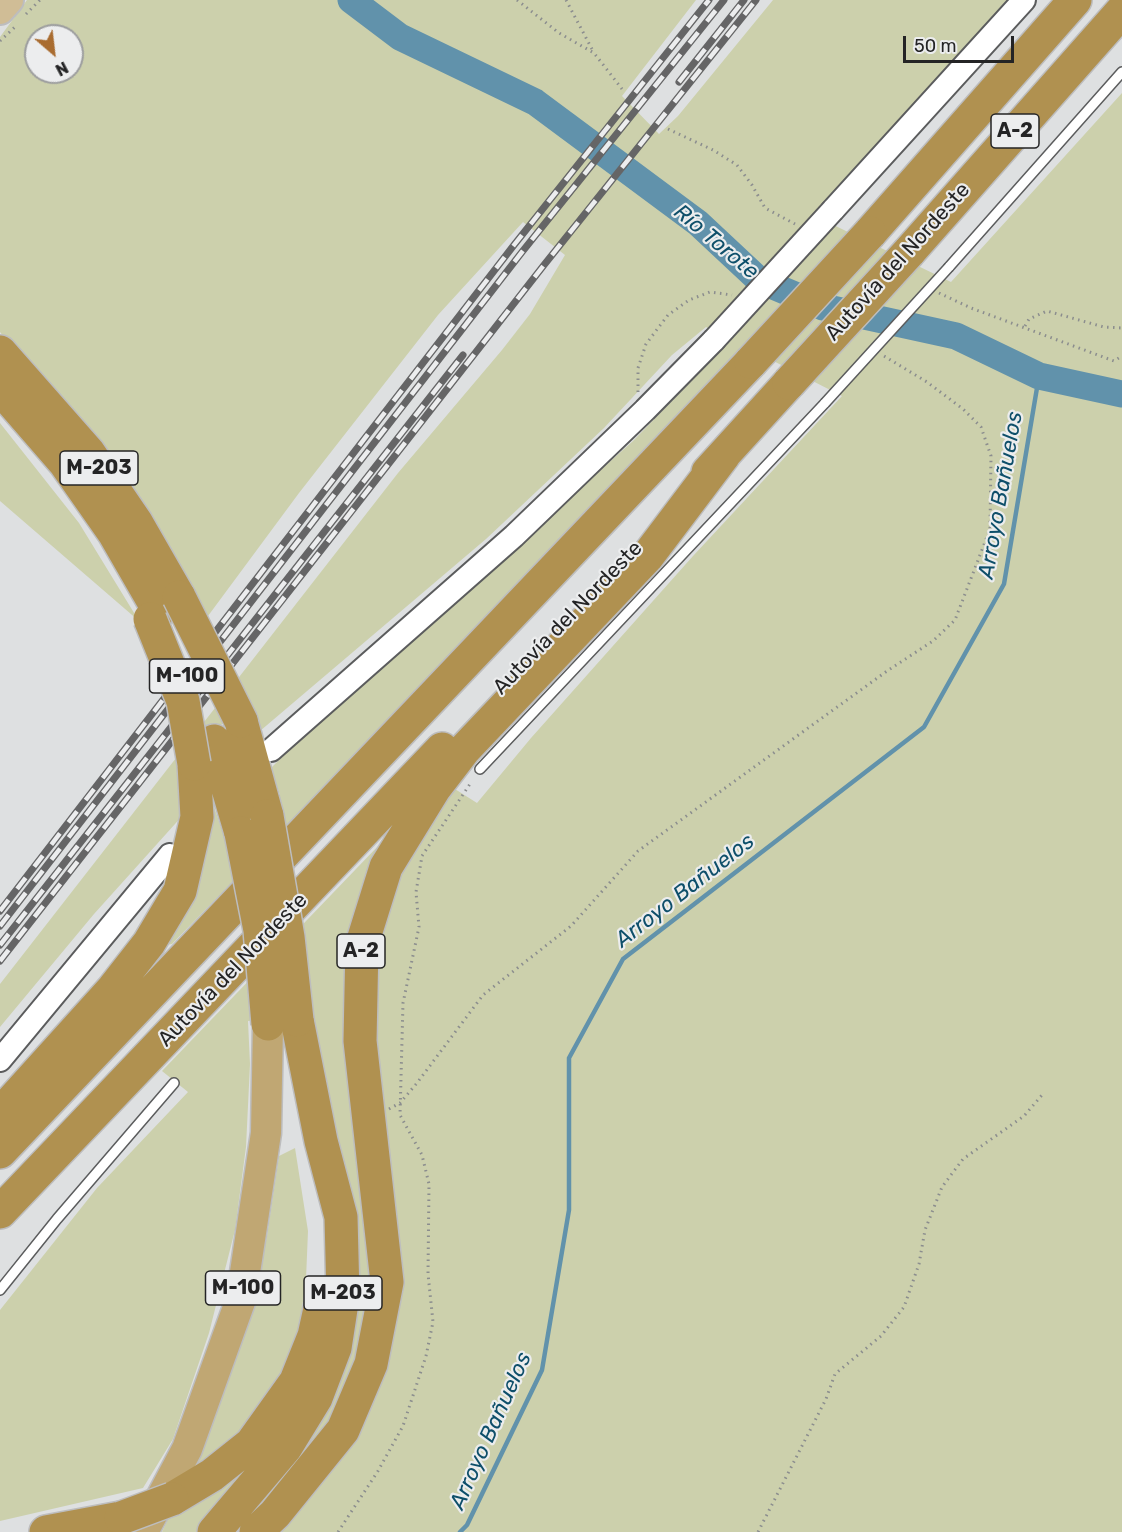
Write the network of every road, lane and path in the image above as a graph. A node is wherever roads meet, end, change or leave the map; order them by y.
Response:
1 (9, 0) edge
2 (517, 0) edge
3 (566, 0) edge
4 (1024, 0) edge
5 (1075, 0) edge
6 (0, 10) edge
7 (1122, 11) edge
8 (594, 53) junction
9 (1122, 72) edge
10 (622, 89) dead end
11 (1025, 326) dead end
12 (1122, 328) edge
13 (0, 352) edge
14 (1122, 356) edge
15 (1114, 361) dead end
16 (927, 382) dead end
17 (0, 388) edge
18 (0, 404) edge
19 (724, 455) junction
20 (163, 609) junction
21 (271, 750) dead end
22 (204, 752) junction
23 (480, 769) joint
24 (254, 825) junction
25 (170, 855) dead end
26 (282, 1022) junction
27 (0, 1060) edge
28 (174, 1083) dead end
29 (1042, 1095) dead end
30 (400, 1103) junction
31 (0, 1114) edge
32 (369, 1121) junction
33 (0, 1152) edge
34 (0, 1212) edge
35 (0, 1290) edge
36 (132, 1525) edge
37 (46, 1532) edge
38 (214, 1532) edge
39 (256, 1532) edge
40 (338, 1532) edge
41 (758, 1532) edge

1 - 6 main road
2 - 8 path
3 - 8 path
4 - 21 street, bridge
5 - 33 highway, Autovía del Nordeste / A-2, bridge
7 - 19 highway, Autovía del Nordeste / A-2, bridge
8 - 10 path
9 - 23 lane, bridge
11 - 12 path
13 - 20 highway, M-203
14 - 15 path
16 - 30 path
17 - 20 highway, M-203
18 - 20 highway
19 - 32 highway, A-2
19 - 34 highway, Autovía del Nordeste / A-2
20 - 22 highway, M-100
20 - 24 highway, M-203, bridge
22 - 24 highway, M-100
22 - 31 highway
23 - 30 path
24 - 26 highway, M-100, bridge
25 - 27 street
26 - 36 highway, M-100
26 - 36 highway, bridge
26 - 38 highway, M-203
28 - 35 lane
29 - 41 path
30 - 32 path
30 - 40 path
32 - 39 highway, A-2
36 - 37 highway

